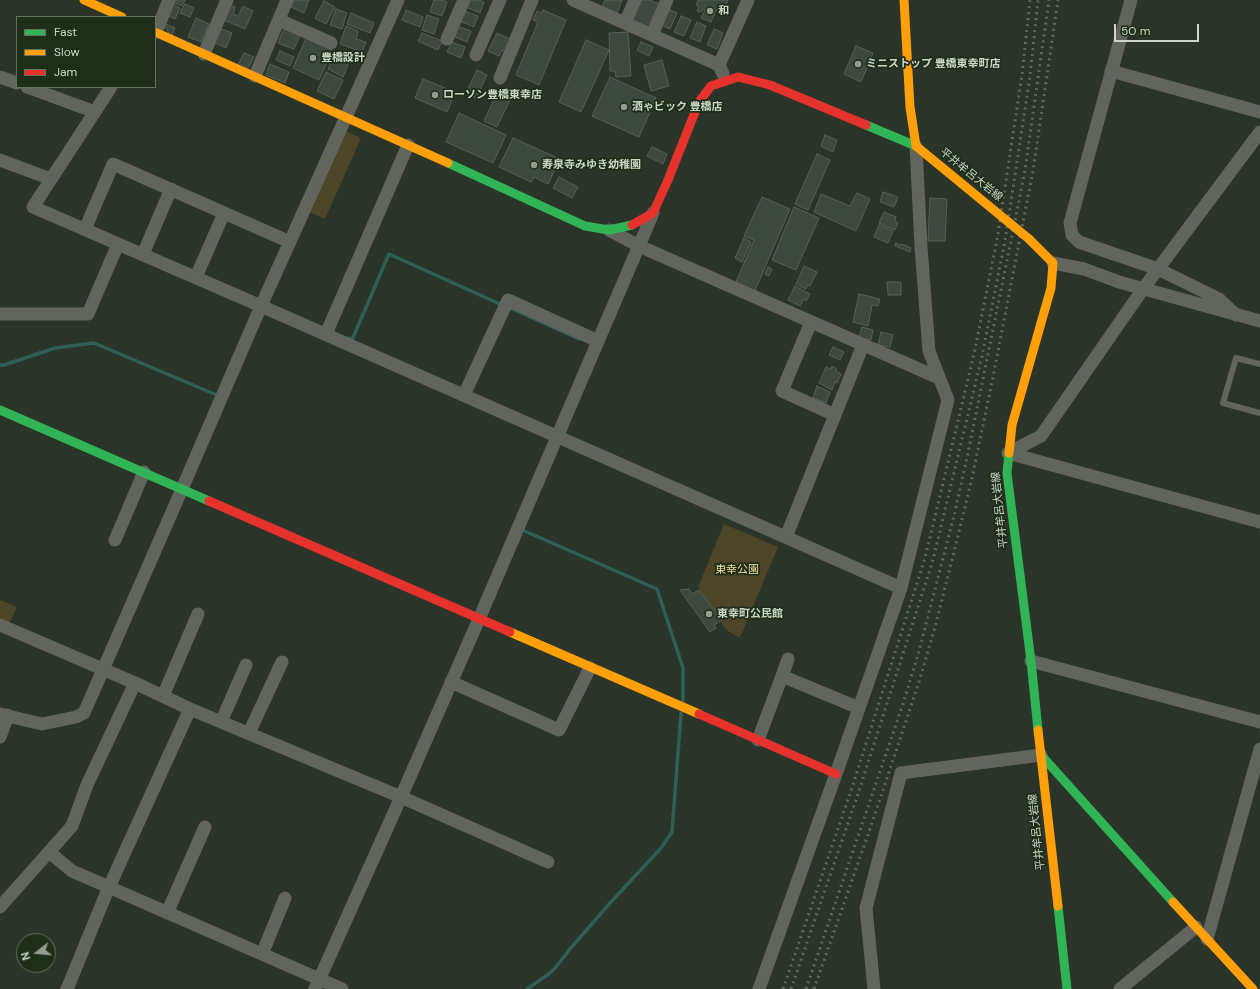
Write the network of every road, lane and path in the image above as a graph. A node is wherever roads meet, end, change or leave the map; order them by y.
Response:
1 (84, 0) edge
2 (169, 0) edge
3 (227, 0) edge
4 (287, 0) edge
5 (398, 0) edge
6 (464, 0) edge
7 (500, 0) edge
8 (532, 0) edge
9 (573, 0) edge
10 (635, 0) edge
11 (667, 0) edge
12 (748, 0) edge
13 (904, 0) edge
14 (1131, 0) edge
15 (597, 5) edge
16 (120, 16) edge
17 (279, 20) junction
18 (625, 23) junction
19 (156, 32) edge
20 (652, 35) junction
21 (447, 39) dead end
22 (331, 43) dead end
23 (204, 54) junction
24 (476, 55) dead end
25 (719, 65) junction
26 (1111, 71) junction
27 (255, 76) junction
28 (0, 77) edge
29 (500, 78) dead end
30 (726, 81) junction
31 (16, 83) edge
32 (30, 88) edge
33 (110, 88) edge
34 (95, 112) junction
35 (1260, 112) edge
36 (346, 117) junction
37 (1260, 132) edge
38 (408, 145) junction
39 (916, 146) junction
40 (0, 160) edge
41 (51, 179) junction
42 (171, 189) junction
43 (224, 213) junction
44 (653, 213) junction
45 (85, 229) junction
46 (609, 230) junction
47 (290, 242) junction
48 (118, 244) junction
49 (639, 246) junction
50 (143, 254) junction
51 (1053, 263) junction
52 (1158, 269) junction
53 (196, 278) junction
54 (1143, 289) junction
55 (261, 306) junction
56 (0, 314) edge
57 (1236, 315) junction
58 (1260, 321) edge
59 (811, 322) junction
60 (326, 334) junction
61 (598, 341) junction
62 (863, 345) junction
63 (1260, 364) edge
64 (938, 378) junction
65 (464, 395) junction
66 (0, 410) edge
67 (1260, 413) edge
68 (835, 415) junction
69 (558, 436) junction
70 (1008, 453) junction
71 (144, 472) junction
72 (182, 489) junction
73 (1260, 521) edge
74 (786, 537) junction
75 (115, 540) dead end
76 (901, 588) junction
77 (198, 614) dead end
78 (479, 619) junction
79 (0, 625) edge
80 (788, 659) dead end
81 (1031, 660) junction
82 (282, 662) dead end
83 (246, 665) dead end
84 (590, 668) junction
85 (102, 669) junction
86 (782, 676) junction
87 (452, 682) junction
88 (135, 683) junction
89 (163, 696) junction
90 (859, 708) junction
91 (190, 709) junction
92 (4, 714) edge
93 (220, 722) junction
94 (1260, 722) edge
95 (249, 733) junction
96 (0, 737) edge
97 (758, 740) junction
98 (1260, 749) edge
99 (1041, 755) junction
100 (836, 774) junction
101 (401, 796) junction
102 (205, 827) dead end
103 (49, 852) junction
104 (548, 862) dead end
105 (109, 887) junction
106 (285, 898) dead end
107 (0, 907) edge
108 (167, 912) junction
109 (1196, 927) junction
110 (1207, 939) junction
111 (262, 954) junction
112 (317, 984) edge
113 (66, 989) edge
114 (342, 989) edge
115 (759, 989) edge
116 (874, 989) edge
117 (1067, 989) edge
118 (1120, 989) edge
119 (1253, 989) edge

1 - 16 street
2 - 19 street
3 - 23 street
4 - 17 street
5 - 36 street
6 - 21 street
7 - 24 street
8 - 29 street
9 - 15 street
10 - 18 street
11 - 20 street
12 - 25 street
13 - 39 street
14 - 26 street
15 - 18 street
17 - 22 street
17 - 27 street
18 - 20 street
19 - 23 street
20 - 25 street
23 - 27 street
25 - 30 street
26 - 35 street
26 - 52 street
27 - 36 street
28 - 31 street
30 - 39 street, 平井牟呂大岩線
30 - 44 street, 平井牟呂大岩線
32 - 34 street
33 - 34 street
34 - 41 street
36 - 38 street
36 - 47 street
37 - 52 street
38 - 46 street
38 - 60 street
39 - 51 street, 平井牟呂大岩線, bridge
39 - 64 street
40 - 41 street
41 - 45 street
42 - 43 street
42 - 45 street
42 - 50 street
43 - 47 street
43 - 53 street
44 - 46 street
44 - 49 street
45 - 48 street
46 - 49 street
47 - 55 street
48 - 50 street
48 - 56 street
49 - 59 street
49 - 61 street
50 - 53 street
51 - 54 street
51 - 70 street, 平井牟呂大岩線
52 - 54 street
52 - 57 street
53 - 55 street
54 - 57 street
54 - 70 street
55 - 60 street
55 - 72 street
57 - 58 street
59 - 62 street
59 - 68 street
60 - 65 street
61 - 65 street
61 - 69 street
62 - 64 street
62 - 68 street
63 - 67 lane
64 - 76 street
65 - 69 street
66 - 71 street
68 - 74 street
69 - 74 street
69 - 78 street
70 - 73 street
70 - 81 street, 平井牟呂大岩線
71 - 72 street
71 - 75 street
72 - 78 street
72 - 85 street
74 - 76 street
76 - 90 street
77 - 89 street
78 - 84 street
78 - 87 street
79 - 85 street
80 - 86 street
81 - 94 street
81 - 99 street, 平井牟呂大岩線
82 - 95 street
83 - 93 street
84 - 87 street
84 - 97 street
85 - 88 street
85 - 92 street
86 - 90 street
86 - 97 street
87 - 101 street
88 - 89 street
88 - 103 street
89 - 91 street
90 - 100 street
91 - 93 street
91 - 105 street
92 - 96 street
93 - 95 street
95 - 101 street
97 - 100 street
98 - 110 street
99 - 109 street
99 - 116 street
99 - 117 street, 平井牟呂大岩線
100 - 115 street
101 - 104 street
101 - 112 street
102 - 108 street
103 - 105 street
103 - 107 street
105 - 108 street
105 - 113 street
106 - 111 street
108 - 111 street
109 - 110 street
109 - 118 street
110 - 119 street
111 - 112 street
112 - 114 street

